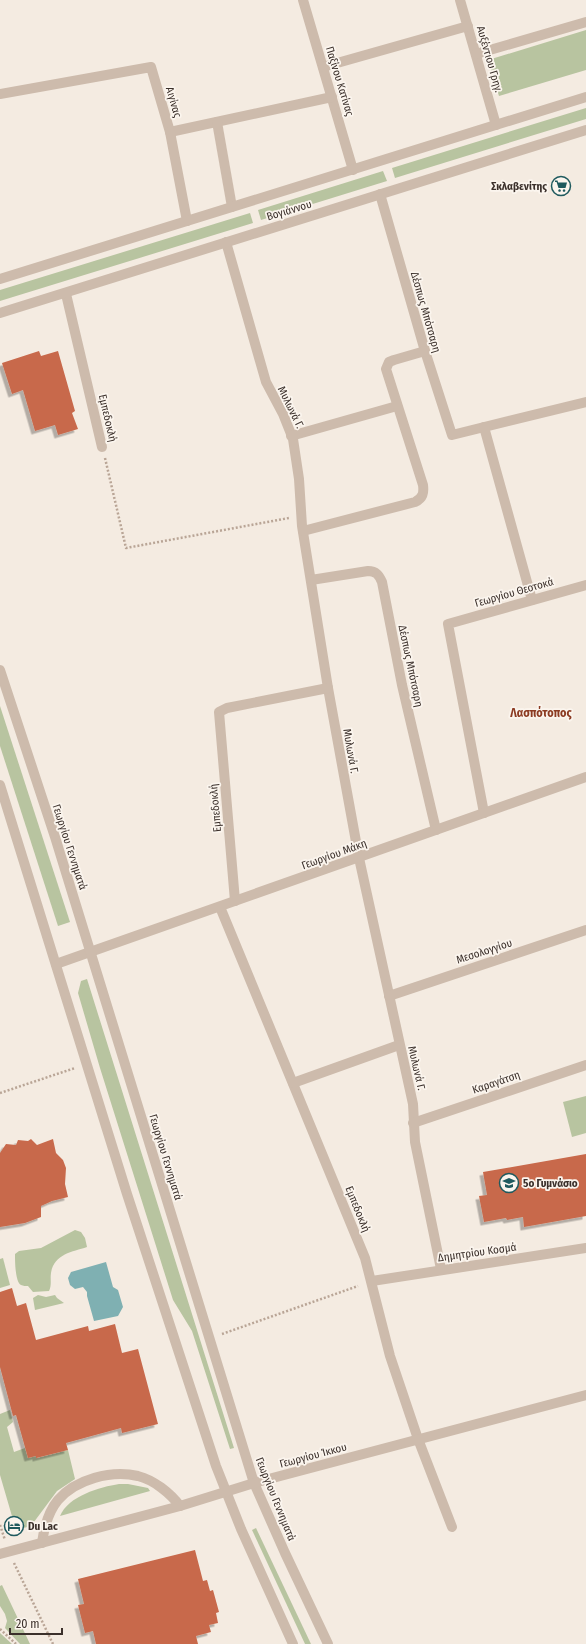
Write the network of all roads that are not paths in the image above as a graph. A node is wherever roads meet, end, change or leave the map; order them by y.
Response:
1 (303, 0) edge
2 (460, 0) edge
3 (586, 22) edge
4 (468, 26) junction
5 (476, 54) junction
6 (323, 67) junction
7 (0, 94) edge
8 (332, 97) junction
9 (586, 97) edge
10 (217, 122) junction
11 (496, 125) junction
12 (586, 130) edge
13 (170, 132) junction
14 (353, 170) junction
15 (380, 194) junction
16 (232, 207) junction
17 (186, 222) junction
18 (226, 242) junction
19 (0, 279) edge
20 (66, 294) junction
21 (0, 313) edge
22 (424, 351) junction
23 (586, 402) edge
24 (397, 406) junction
25 (484, 427) junction
26 (292, 436) junction
27 (102, 447) road end
28 (303, 531) junction
29 (311, 580) junction
30 (586, 584) edge
31 (532, 600) junction
32 (0, 670) edge
33 (328, 688) junction
34 (586, 777) edge
35 (0, 785) edge
36 (484, 813) junction
37 (436, 830) junction
38 (359, 858) junction
39 (235, 901) junction
40 (220, 907) junction
41 (586, 930) edge
42 (91, 953) junction
43 (56, 964) junction
44 (389, 996) junction
45 (399, 1045) junction
46 (586, 1065) edge
47 (293, 1083) junction
48 (413, 1123) junction
49 (586, 1248) edge
50 (441, 1269) junction
51 (372, 1281) junction
52 (586, 1395) edge
53 (418, 1439) junction
54 (254, 1484) junction
55 (227, 1492) junction
56 (180, 1506) junction
57 (452, 1527) dead end
58 (42, 1543) junction
59 (4, 1553) edge
60 (293, 1644) edge
61 (328, 1644) edge

1 - 6 street, Παξίνου Κατίνας
2 - 4 street, Αυξέντιου Γρηγ.
3 - 5 street
4 - 5 street, Αυξέντιου Γρηγ.
4 - 6 street
5 - 11 street, Αυξέντιου Γρηγ.
6 - 8 street, Παξίνου Κατίνας
7 - 13 street, Αιγίνας
8 - 10 street, Αιγίνας
8 - 14 street, Παξίνου Κατίνας
9 - 11 street, Βογιάννου
10 - 13 street, Αιγίνας
10 - 16 street
11 - 14 street, Βογιάννου
12 - 15 street, Βογιάννου
13 - 17 street
14 - 16 street, Βογιάννου
15 - 18 street, Βογιάννου
15 - 22 street, Δέσπως Μπότσαρη
16 - 17 street, Βογιάννου
17 - 19 street, Βογιάννου
18 - 20 street, Βογιάννου
18 - 26 street, Μυλωνά Γ.
20 - 21 street, Βογιάννου
20 - 27 street, Εμπεδοκλή
22 - 24 street
22 - 25 street, Δέσπως Μπότσαρη
23 - 25 street
24 - 26 street
24 - 28 street
25 - 31 street
26 - 28 street, Μυλωνά Γ.
28 - 29 street, Μυλωνά Γ.
29 - 33 street, Μυλωνά Γ.
29 - 37 street, Δέσπως Μπότσαρη
30 - 31 street, Γεωργίου Θεοτοκά
31 - 36 street, Γεωργίου Θεοτοκά
32 - 42 street, Γεωργίου Γεννηματά
33 - 38 street, Μυλωνά Γ.
33 - 39 street, Εμπεδοκλή
34 - 36 street, Γεωργίου Μάκη
35 - 43 street
36 - 37 street, Γεωργίου Μάκη
37 - 38 street, Γεωργίου Μάκη
38 - 39 street, Γεωργίου Μάκη
38 - 44 street, Μυλωνά Γ.
39 - 40 street, Γεωργίου Μάκη
40 - 42 street, Γεωργίου Μάκη
40 - 47 street, Εμπεδοκλή
41 - 44 street, Μεσολογγίου
42 - 43 street, Γεωργίου Μάκη
42 - 54 street, Γεωργίου Γεννηματά
43 - 55 street
44 - 45 street, Μυλωνά Γ.
45 - 47 street
45 - 48 street, Μυλωνά Γ.
46 - 48 street, Καραγάτση
47 - 51 street, Εμπεδοκλή
48 - 50 street, Μυλωνά Γ.
49 - 50 street, Δημητρίου Κοσμά
50 - 51 street, Δημητρίου Κοσμά
51 - 53 street, Εμπεδοκλή
52 - 53 street, Γεωργίου Ίκκου
53 - 54 street, Γεωργίου Ίκκου
53 - 57 street, Εμπεδοκλή
54 - 55 street, Γεωργίου Ίκκου
54 - 61 street, Γεωργίου Γεννηματά
55 - 56 street, Γεωργίου Ίκκου
55 - 60 street
56 - 58 street, Γεωργίου Ίκκου
56 - 58 street
58 - 59 street, Γεωργίου Ίκκου

